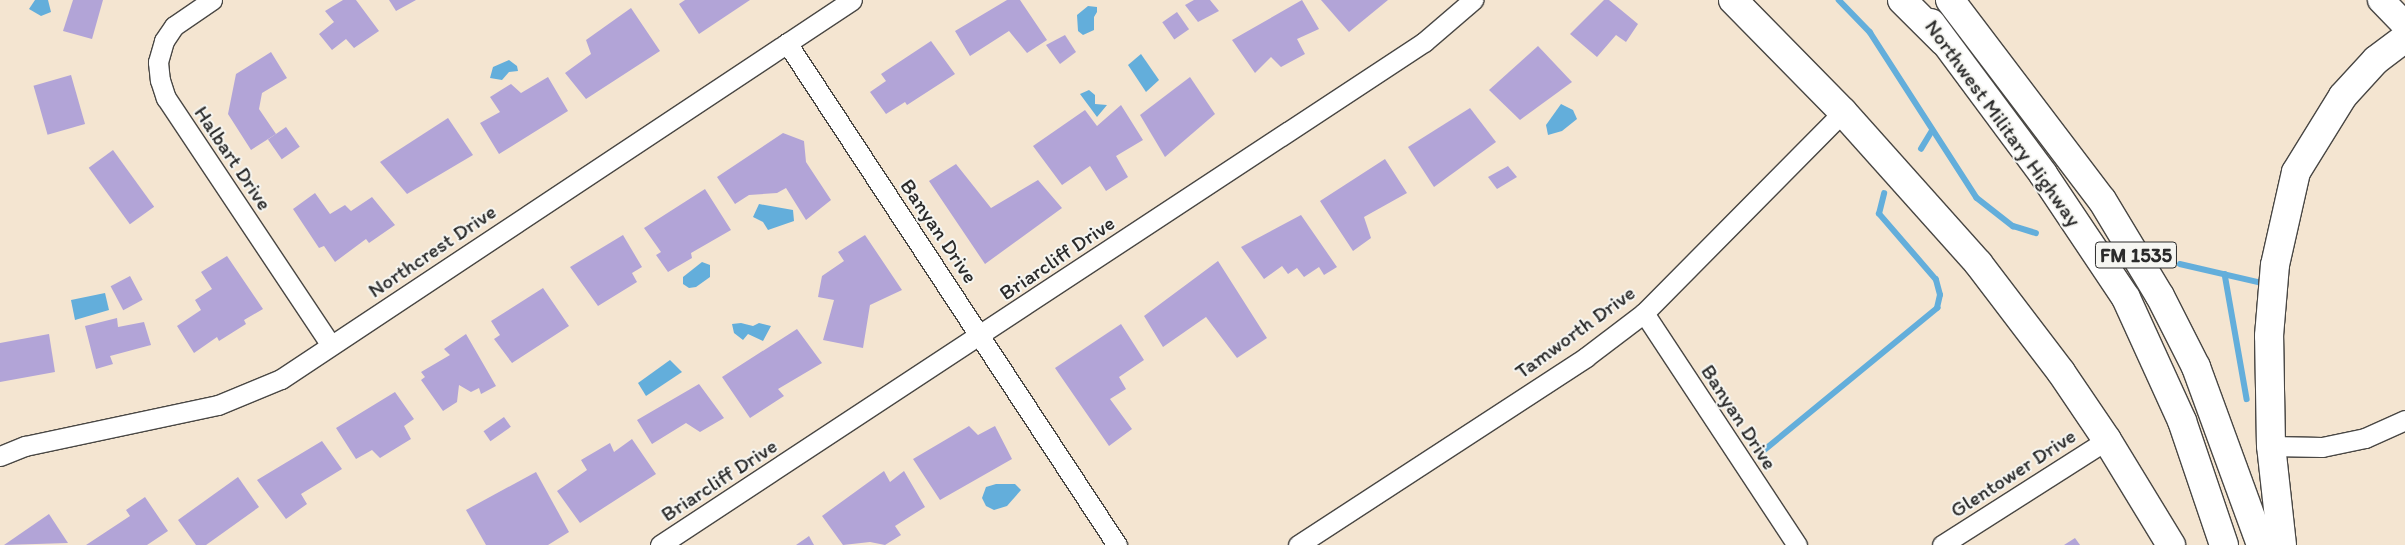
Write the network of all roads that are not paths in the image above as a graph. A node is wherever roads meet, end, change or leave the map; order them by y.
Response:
1 (212, 0) edge
2 (852, 0) edge
3 (1473, 0) edge
4 (1733, 0) edge
5 (1902, 0) edge
6 (1915, 0) edge
7 (1950, 0) edge
8 (2381, 0) edge
9 (2405, 25) edge
10 (2405, 38) edge
11 (1944, 42) junction
12 (787, 43) junction
13 (1843, 112) junction
14 (1644, 313) junction
15 (982, 335) junction
16 (331, 345) junction
17 (2405, 420) edge
18 (2107, 440) junction
19 (2271, 446) junction
20 (0, 456) edge
21 (660, 545) edge
22 (1118, 545) edge
23 (1298, 545) edge
24 (1797, 545) edge
25 (1942, 545) edge
26 (2171, 545) edge
27 (2224, 545) edge
28 (2261, 545) edge
29 (2282, 545) edge

1 - 16 street, Halbart Drive
2 - 12 street, Northcrest Drive
3 - 15 street, Briarcliff Drive
4 - 13 main road
5 - 11 main road
6 - 11 main road, Northwest Military Highway / FM 1535
7 - 28 main road, Northwest Military Highway / FM 1535
8 - 9 main road
10 - 19 main road
11 - 27 main road, Northwest Military Highway / FM 1535
12 - 15 street, Banyan Drive
12 - 16 street, Northcrest Drive
13 - 14 street, Tamworth Drive
13 - 18 main road
14 - 23 street, Tamworth Drive
14 - 24 street, Banyan Drive
15 - 21 street, Briarcliff Drive
15 - 22 street, Banyan Drive
16 - 20 street, Northcrest Drive
17 - 19 street
18 - 25 street, Glentower Drive
18 - 26 main road
19 - 29 main road

